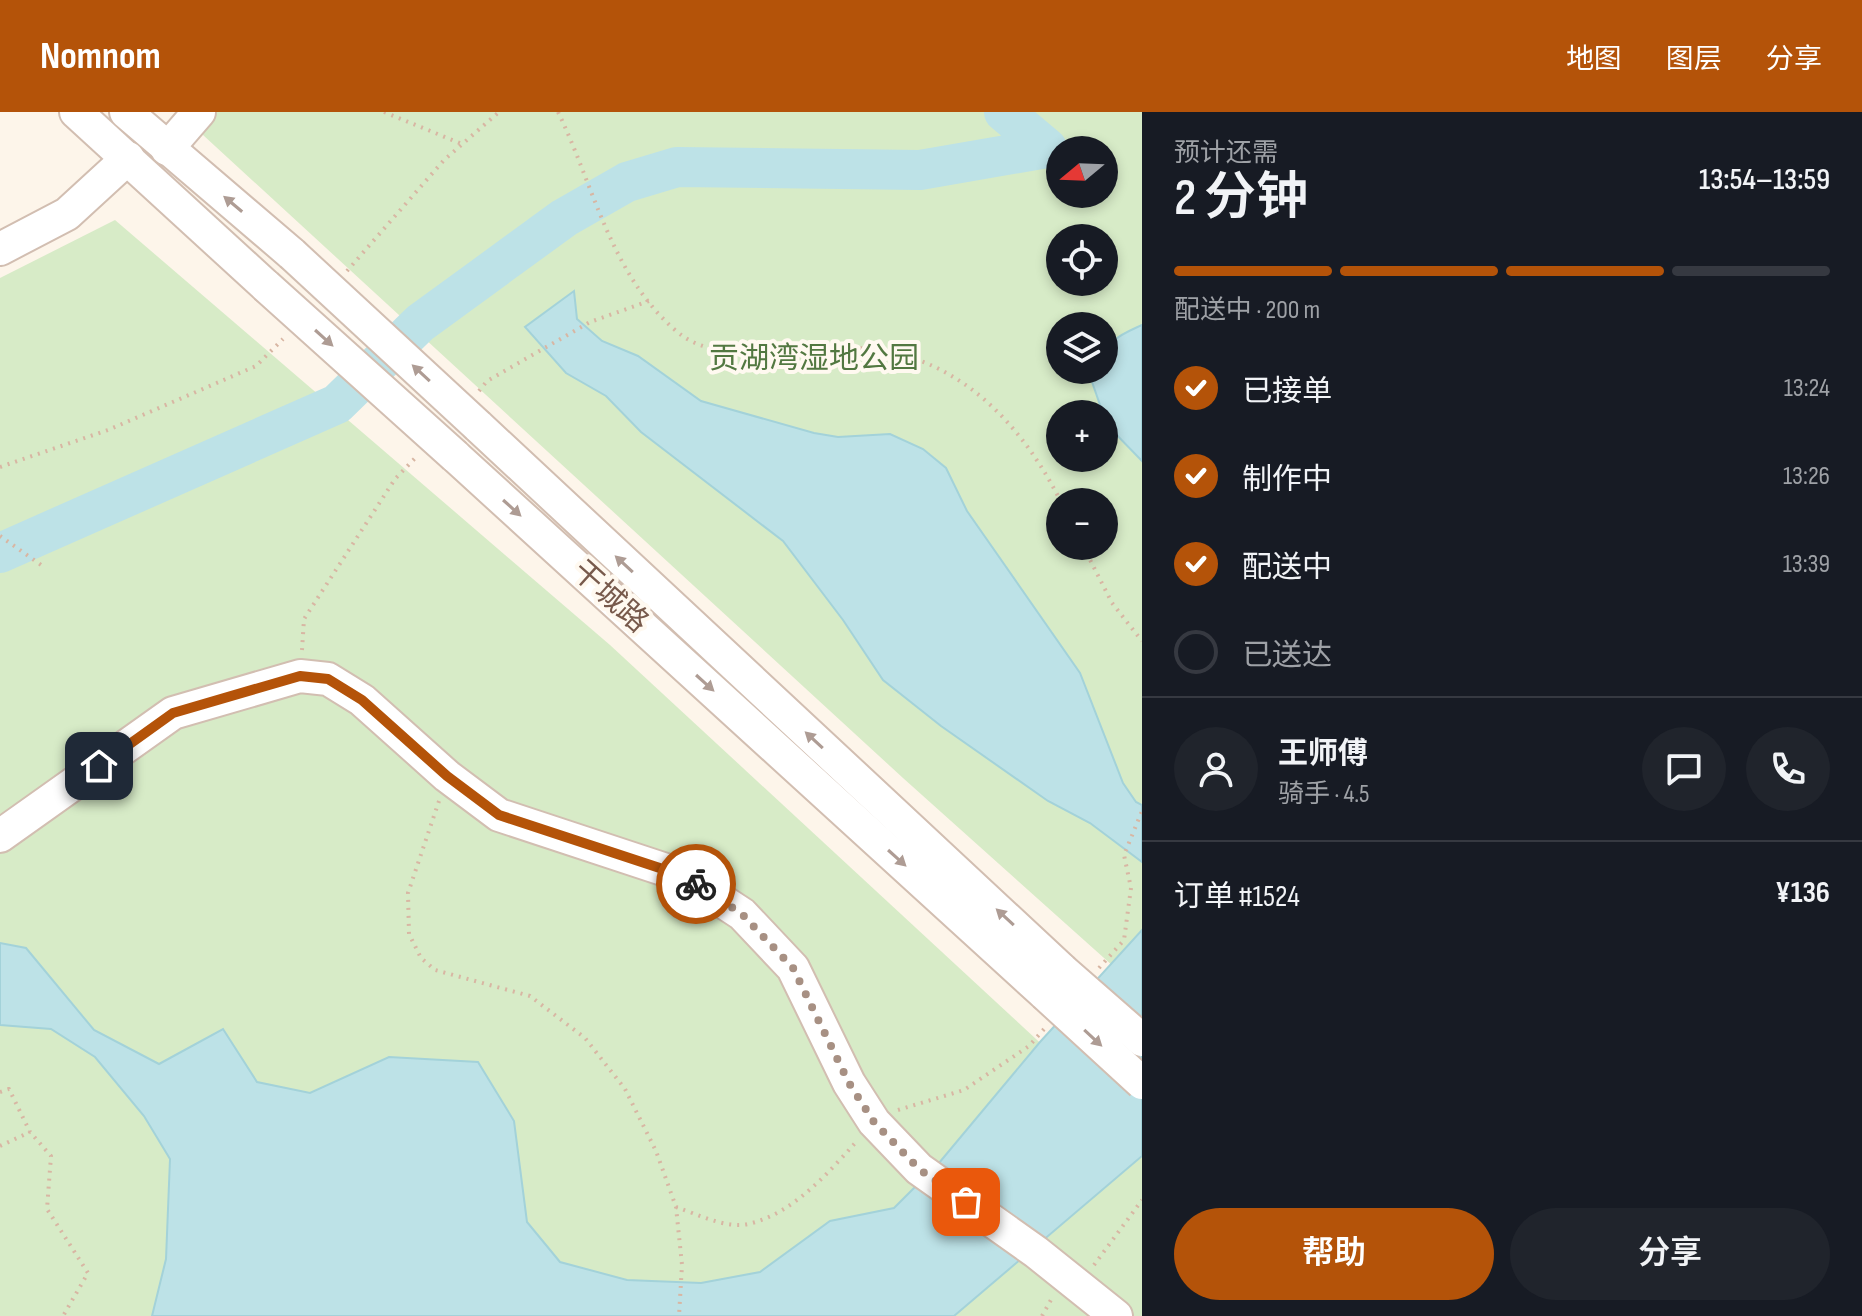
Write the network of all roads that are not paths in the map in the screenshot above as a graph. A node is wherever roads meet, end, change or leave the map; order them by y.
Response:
1 (76, 112) edge
2 (126, 112) edge
3 (199, 112) edge
4 (167, 149) junction
5 (126, 157) junction
6 (0, 246) edge
7 (0, 836) edge
8 (1054, 982) junction
9 (1142, 1040) edge
10 (1142, 1083) edge
11 (1116, 1316) edge

1 - 5 street, 干城路
2 - 4 street, 干城路
3 - 4 street
8 -> 4 street, 干城路, bridge
5 - 6 street
5 -> 8 street, 干城路, bridge
7 - 11 street
8 - 9 street, 干城路, bridge
8 -> 10 street, 干城路, bridge

